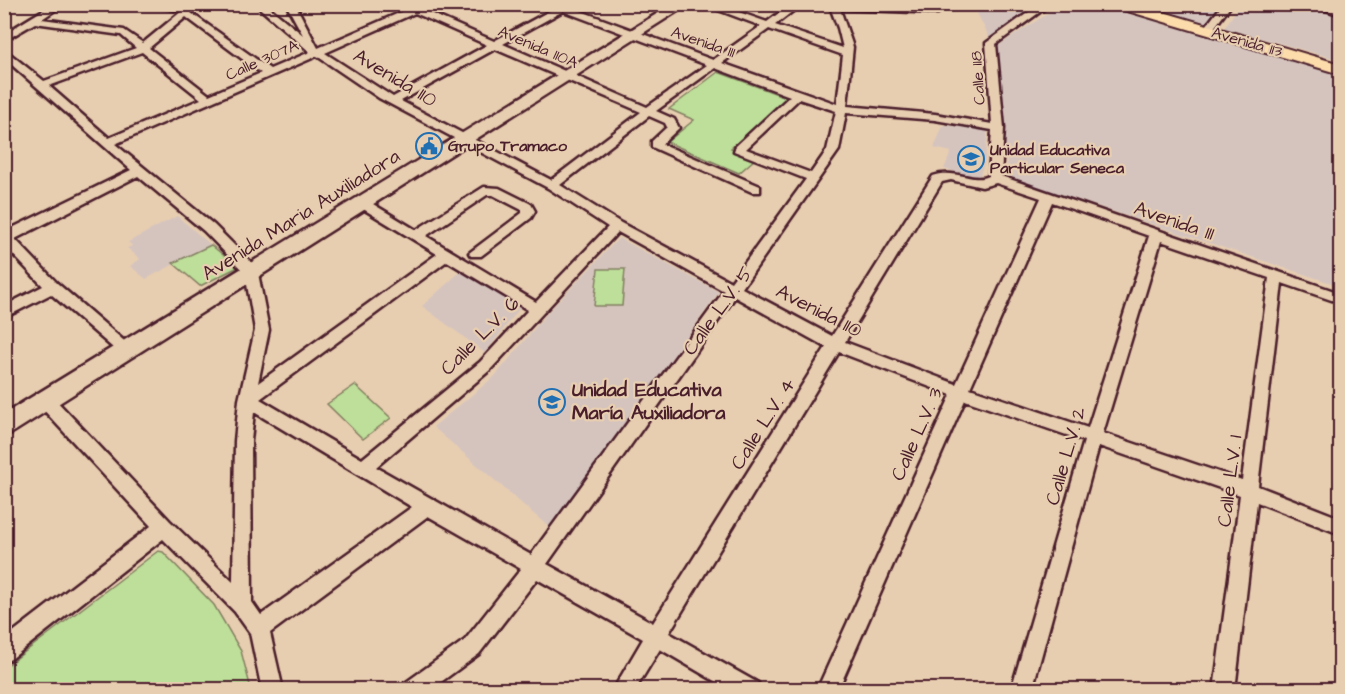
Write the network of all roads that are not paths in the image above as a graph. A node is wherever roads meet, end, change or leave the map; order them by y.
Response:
1 (60, 4) edge
2 (144, 4) edge
3 (259, 4) edge
4 (290, 4) edge
5 (429, 4) edge
6 (683, 4) edge
7 (706, 4) edge
8 (798, 4) edge
9 (944, 4) edge
10 (1047, 4) edge
11 (1119, 4) edge
12 (1228, 4) edge
13 (1312, 4) edge
14 (834, 5) edge
15 (561, 6) edge
16 (191, 9) edge
17 (415, 10) junction
18 (1341, 12) edge
19 (36, 21) junction
20 (769, 25) junction
21 (1208, 30) junction
22 (633, 36) junction
23 (4, 38) edge
24 (496, 45) junction
25 (142, 49) junction
26 (4, 52) edge
27 (317, 52) junction
28 (848, 53) junction
29 (717, 64) junction
30 (1341, 69) edge
31 (270, 74) junction
32 (567, 76) junction
33 (41, 86) junction
34 (797, 95) junction
35 (209, 100) junction
36 (394, 101) junction
37 (841, 110) junction
38 (649, 111) junction
39 (998, 128) junction
40 (464, 140) junction
41 (107, 143) junction
42 (139, 171) junction
43 (814, 178) junction
44 (995, 178) junction
45 (552, 185) junction
46 (756, 189) dead end
47 (1048, 197) junction
48 (364, 204) junction
49 (616, 226) junction
50 (1156, 236) junction
51 (415, 237) junction
52 (5, 238) edge
53 (476, 253) dead end
54 (447, 254) junction
55 (252, 271) junction
56 (1276, 277) junction
57 (52, 287) junction
58 (734, 289) junction
59 (1341, 298) edge
60 (537, 309) junction
61 (4, 313) edge
62 (836, 345) junction
63 (125, 350) junction
64 (959, 392) junction
65 (247, 399) junction
66 (46, 401) junction
67 (4, 426) edge
68 (1093, 438) junction
69 (364, 467) junction
70 (1250, 492) junction
71 (427, 506) junction
72 (1341, 526) edge
73 (164, 527) junction
74 (535, 567) junction
75 (242, 605) junction
76 (259, 629) junction
77 (656, 636) junction
78 (4, 652) edge
79 (273, 690) edge
80 (412, 690) edge
81 (623, 690) edge
82 (751, 690) edge
83 (827, 690) edge
84 (1021, 690) edge
85 (1224, 690) edge

1 - 19 street
2 - 16 street
3 - 27 street, Avenida 110
4 - 27 street
5 - 17 street, Calle 307A
6 - 22 main road, Avenida Maria Auxiliadora
7 - 20 street
8 - 20 street
9 - 14 street
10 - 39 street, Calle 118
11 - 21 main road, Avenida 113
12 - 21 street
13 - 18 street
14 - 28 street, Calle L.V. 5
15 - 22 street, Avenida 111
15 - 24 street
16 - 25 street
16 - 31 street
17 - 24 street, Avenida 110A
17 - 27 street, Calle 307A
19 - 23 street
19 - 25 street
20 - 28 street
20 - 29 street
21 - 30 main road, Avenida 113
22 - 29 street, Avenida 111
22 - 32 main road, Avenida Maria Auxiliadora
24 - 32 street, Avenida 110A
24 - 36 street
25 - 33 street
25 - 35 street
26 - 33 street
27 - 31 street, Calle 307A
27 - 36 street, Avenida 110
28 - 37 street, Calle L.V. 5
29 - 34 street, Avenida 111
29 - 38 street
31 - 35 street, Calle 307A
32 - 38 street, Avenida 110A
32 - 40 main road, Avenida Maria Auxiliadora
33 - 41 street
34 - 37 street, Avenida 111
34 - 43 street
35 - 41 street, Calle 307A
36 - 40 street, Avenida 110
37 - 39 street, Avenida 111
37 - 43 street, Calle L.V. 5
38 - 45 street
38 - 46 street, Avenida 110A
39 - 44 street, Calle 118
40 - 45 street, Avenida 110
40 - 48 main road, Avenida Maria Auxiliadora
41 - 42 street
42 - 52 street
42 - 55 street
43 - 58 street, Calle L.V. 5
44 - 47 street, Avenida 111
44 - 62 street, Calle L.V. 4
45 - 49 street, Avenida 110
47 - 50 street, Avenida 111
47 - 64 street, Calle L.V. 3
48 - 51 street
48 - 55 main road, Avenida Maria Auxiliadora
49 - 58 street, Avenida 110
49 - 60 street, Calle L.V. 6
50 - 56 street, Avenida 111
50 - 68 street, Calle L.V. 2
51 - 53 street
51 - 54 street
52 - 57 street
54 - 60 street
54 - 65 street
55 - 63 main road, Avenida Maria Auxiliadora
55 - 65 street
56 - 59 street, Avenida 111
56 - 70 street, Calle L.V. 1
57 - 61 street
57 - 63 street
58 - 62 street, Avenida 110
58 - 74 street, Calle L.V. 5
60 - 69 street, Calle L.V. 6
62 - 64 street, Avenida 110
62 - 77 street, Calle L.V. 4
63 - 66 main road, Avenida Maria Auxiliadora
64 - 68 street, Avenida 110
64 - 83 street, Calle L.V. 3
65 - 69 street
65 - 75 street
66 - 67 main road, Avenida Maria Auxiliadora
66 - 73 street
68 - 70 street, Avenida 110
68 - 84 street, Calle L.V. 2
69 - 71 street
70 - 72 street, Avenida 110
70 - 85 street, Calle L.V. 1
71 - 74 street
71 - 76 street
73 - 75 street
73 - 78 street
74 - 77 street
74 - 80 street, Calle L.V. 5
75 - 76 street
76 - 79 street
77 - 81 street, Calle L.V. 4
77 - 82 street

